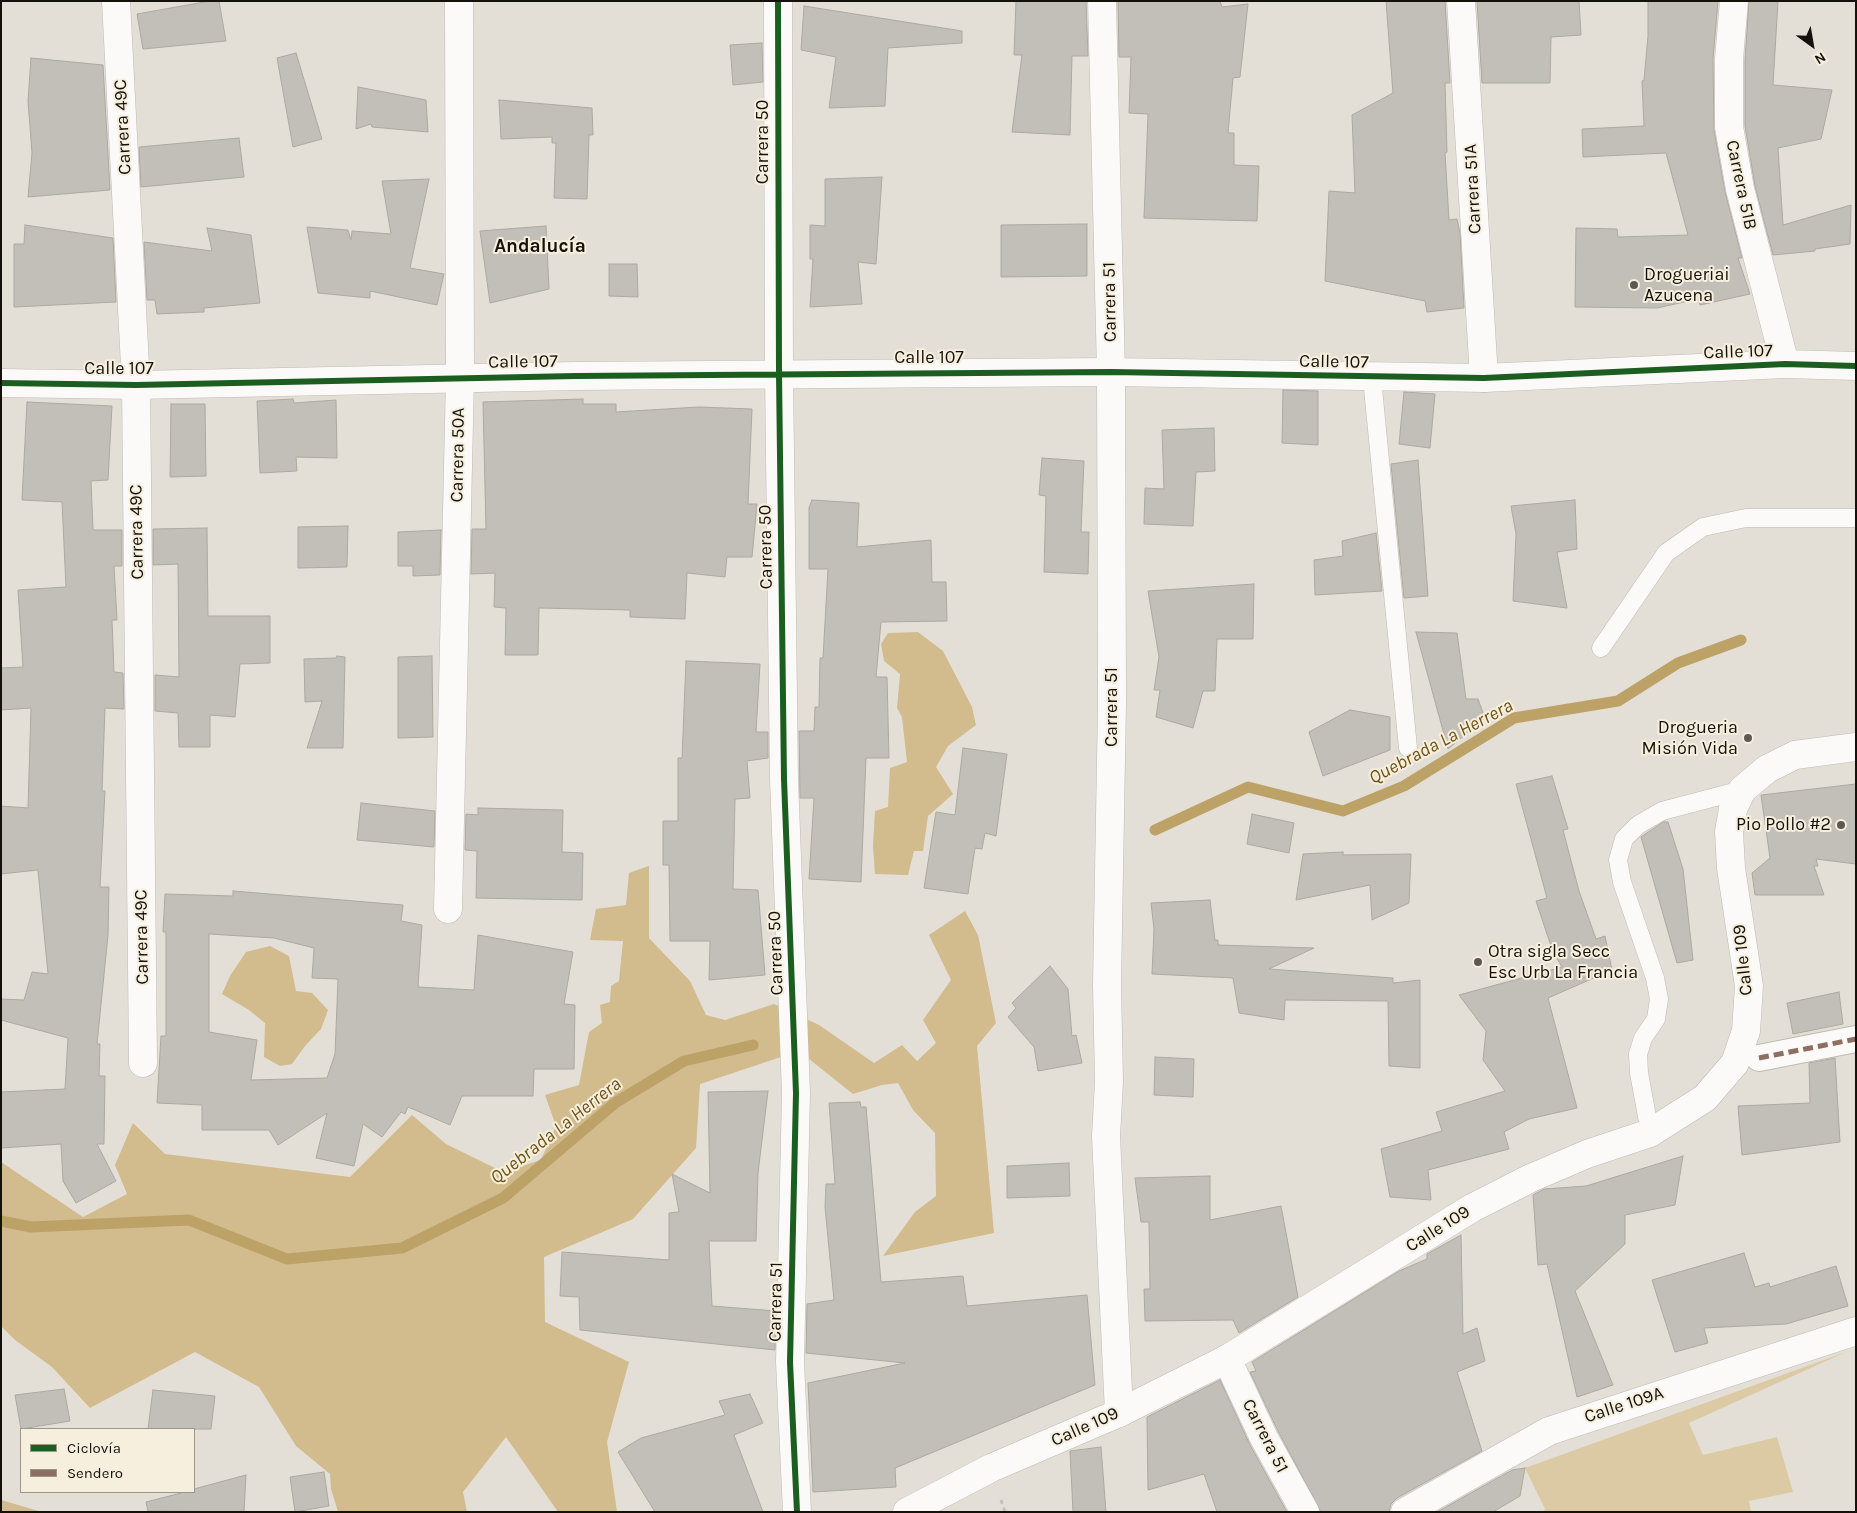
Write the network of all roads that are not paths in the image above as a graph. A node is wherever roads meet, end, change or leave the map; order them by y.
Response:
1 (116, 1) edge
2 (459, 1) edge
3 (778, 1) edge
4 (1102, 1) edge
5 (1461, 1) edge
6 (1734, 1) edge
7 (1785, 364) junction
8 (1856, 366) edge
9 (1111, 372) junction
10 (779, 374) junction
11 (460, 378) junction
12 (1372, 378) junction
13 (1484, 378) junction
14 (1, 383) edge
15 (136, 385) junction
16 (1856, 518) edge
17 (1601, 648) dead end
18 (1856, 747) edge
19 (1408, 748) dead end
20 (1738, 800) junction
21 (448, 909) dead end
22 (1856, 1039) edge
23 (1759, 1058) dead end
24 (143, 1063) dead end
25 (796, 1093) joint
26 (1650, 1133) junction
27 (1856, 1331) edge
28 (1227, 1358) junction
29 (1119, 1413) junction
30 (797, 1512) edge
31 (907, 1512) edge
32 (1304, 1512) edge
33 (1405, 1512) edge

1 - 15 street, Carrera 49C
2 - 11 street, Carrera 50A
3 - 10 street, Carrera 50
4 - 9 street, Carrera 51
5 - 13 street, Carrera 51A
6 - 7 street, Carrera 51B
7 - 8 street, Calle 107
7 - 13 street, Calle 107
9 - 10 street, Calle 107
9 - 12 street, Calle 107
9 - 29 street, Carrera 51
10 - 11 street, Calle 107
10 - 25 street, Carrera 50
11 - 15 street, Calle 107
11 - 21 street, Carrera 50A
12 - 13 street, Calle 107
12 - 19 lane
14 - 15 street, Calle 107
15 - 24 street, Carrera 49C
16 - 17 lane
18 - 20 street
20 - 26 street, Calle 109
20 - 26 lane
22 - 23 street
25 - 30 street, Carrera 51
26 - 28 street, Calle 109
27 - 33 street, Calle 109A
28 - 29 street, Calle 109
28 - 32 street, Carrera 51
29 - 31 street, Calle 109

